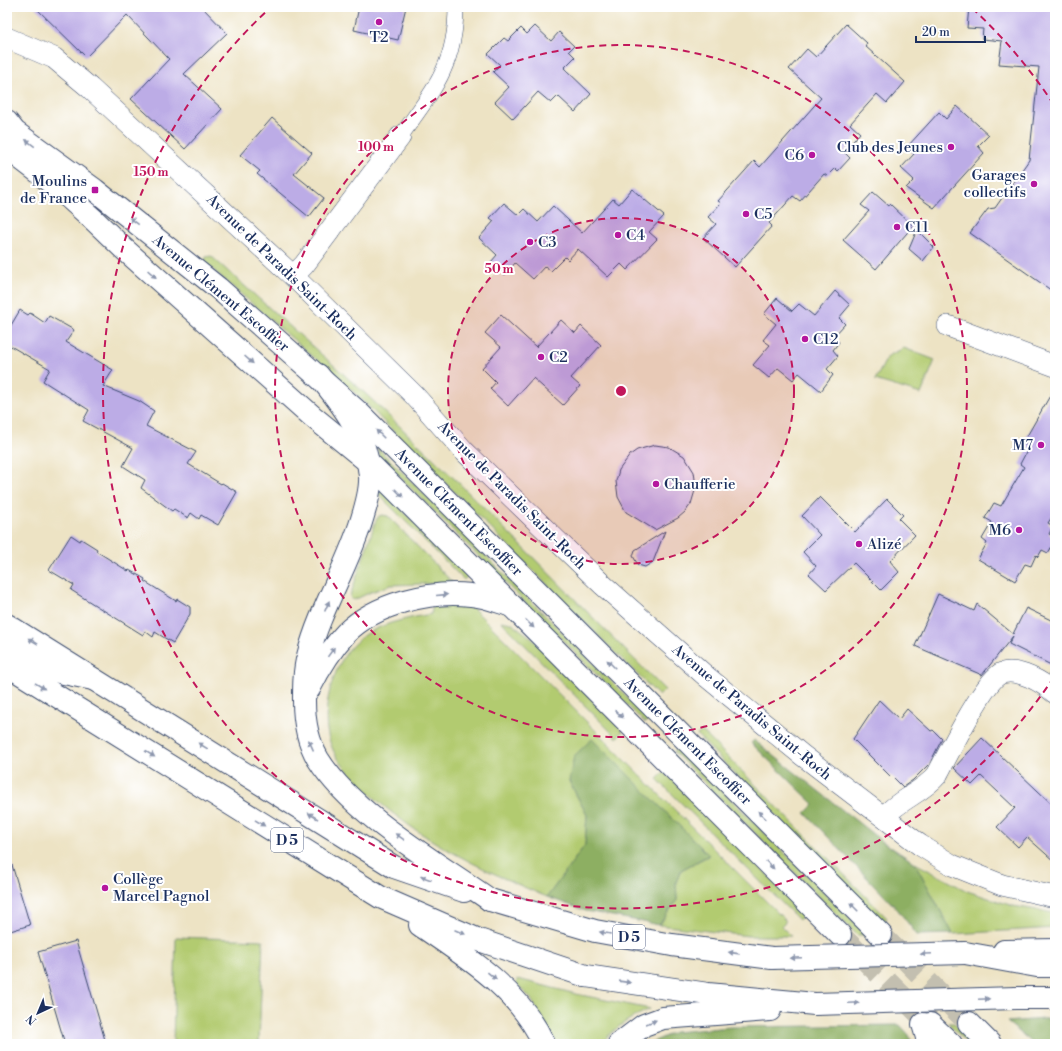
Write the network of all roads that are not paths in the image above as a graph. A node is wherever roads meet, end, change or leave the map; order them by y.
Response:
1 (456, 7) edge
2 (7, 38) edge
3 (7, 122) edge
4 (400, 137) joint
5 (7, 148) edge
6 (293, 276) junction
7 (948, 326) dead end
8 (1055, 366) edge
9 (318, 375) junction
10 (367, 461) junction
11 (512, 606) junction
12 (7, 625) edge
13 (7, 644) edge
14 (7, 665) edge
15 (96, 679) junction
16 (1055, 692) edge
17 (304, 698) junction
18 (884, 817) junction
19 (380, 897) junction
20 (1055, 897) edge
21 (490, 900) junction
22 (840, 935) tunnel mouth
23 (881, 935) tunnel mouth
24 (1055, 950) edge
25 (965, 953) junction
26 (1055, 966) edge
27 (1055, 998) edge
28 (815, 1004) junction
29 (969, 1023) tunnel mouth
30 (927, 1031) tunnel mouth
31 (544, 1044) edge
32 (619, 1044) edge
33 (951, 1044) edge
34 (990, 1044) edge

1 - 4 street
2 - 6 street, Avenue de Paradis Saint-Roch
9 -> 3 main road, Avenue Clément Escoffier
4 - 6 street
5 -> 10 main road, Avenue Clément Escoffier
6 - 18 street, Avenue de Paradis Saint-Roch
7 - 8 street
9 - 10 main road
23 -> 9 main road, Avenue Clément Escoffier
10 -> 11 main road, Avenue Clément Escoffier
17 -> 10 main road
17 -> 11 main road
11 -> 22 main road, Avenue Clément Escoffier
15 -> 12 main road, D 5
13 - 15 main road
14 -> 19 main road, D 5
21 -> 15 main road, D 5
16 - 18 street
21 -> 17 main road
18 - 20 street, Avenue de Paradis Saint-Roch
19 -> 28 main road, D 5
19 -> 31 main road
25 -> 21 main road, D 5, bridge
24 - 25 main road
25 - 26 main road
28 -> 27 main road, bridge
32 -> 28 main road
29 - 34 main road
30 - 33 main road

